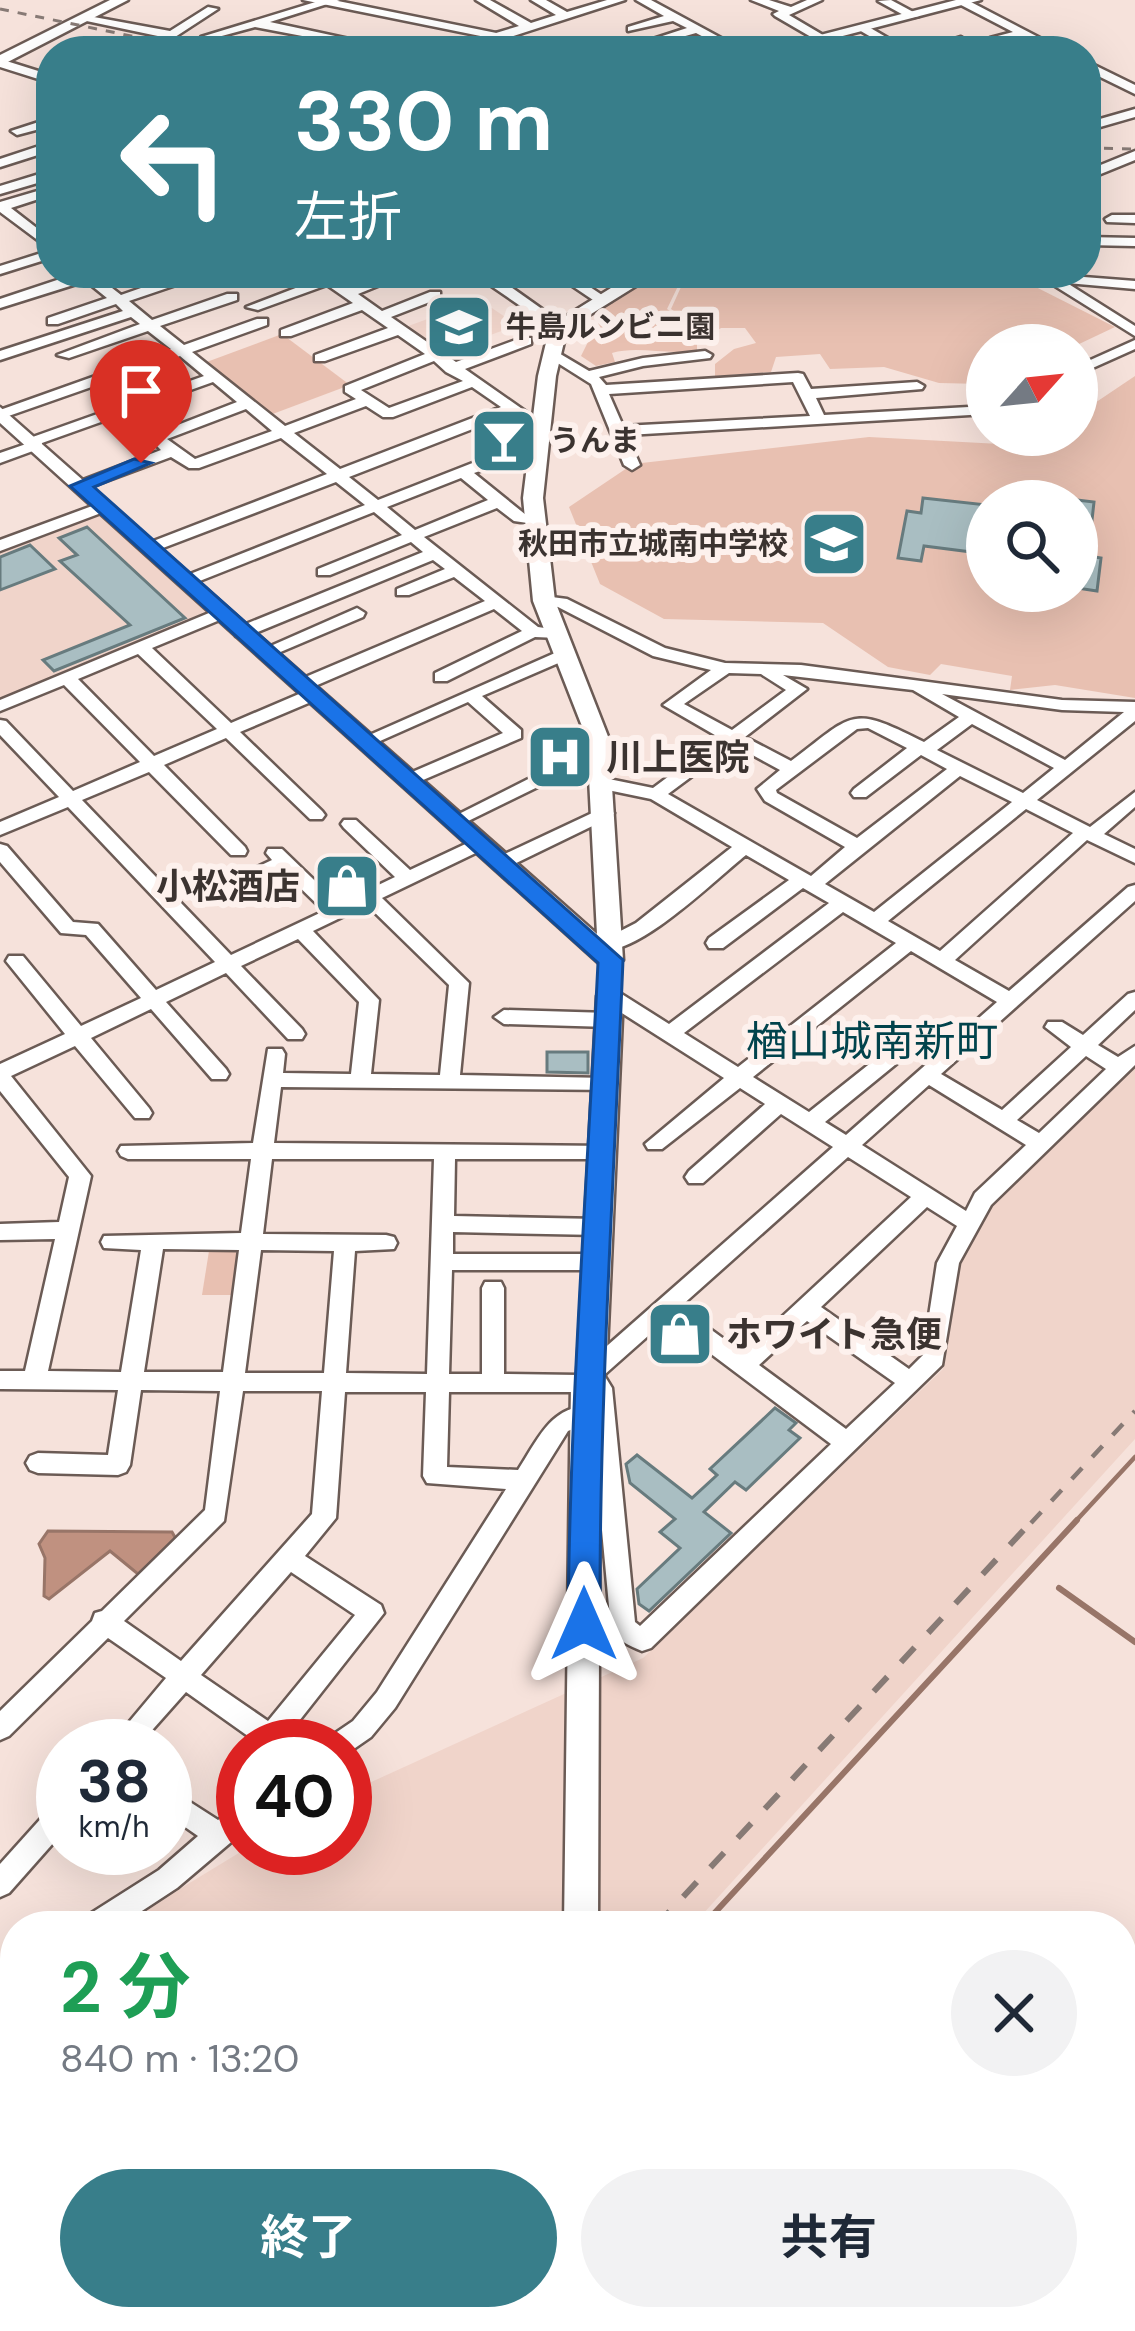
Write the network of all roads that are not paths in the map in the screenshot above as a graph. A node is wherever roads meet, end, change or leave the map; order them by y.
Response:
1 (121, 0) edge
2 (482, 0) edge
3 (536, 0) edge
4 (619, 0) edge
5 (642, 0) edge
6 (816, 0) edge
7 (322, 1) edge
8 (753, 2) edge
9 (969, 2) edge
10 (880, 4) edge
11 (212, 9) dead end
12 (660, 10) junction
13 (785, 13) junction
14 (566, 16) junction
15 (675, 17) junction
16 (906, 18) junction
17 (83, 19) junction
18 (254, 22) junction
19 (529, 27) junction
20 (863, 28) junction
21 (188, 29) junction
22 (698, 29) junction
23 (1024, 33) junction
24 (50, 36) edge
25 (203, 36) edge
26 (213, 36) edge
27 (311, 36) edge
28 (500, 36) joint
29 (676, 36) edge
30 (711, 36) edge
31 (819, 36) edge
32 (830, 36) edge
33 (877, 36) edge
34 (1013, 36) edge
35 (1030, 36) edge
36 (36, 43) edge
37 (0, 62) edge
38 (1101, 73) edge
39 (36, 74) edge
40 (1135, 90) edge
41 (1135, 113) edge
42 (1101, 120) edge
43 (1104, 122) junction
44 (1101, 123) edge
45 (36, 152) dead end
46 (1135, 155) edge
47 (0, 163) edge
48 (1101, 170) edge
49 (36, 186) edge
50 (0, 190) edge
51 (36, 190) edge
52 (0, 207) edge
53 (1112, 219) dead end
54 (1135, 219) edge
55 (36, 227) edge
56 (29, 229) junction
57 (36, 236) edge
58 (1101, 241) edge
59 (1135, 242) edge
60 (36, 256) edge
61 (0, 270) edge
62 (1135, 285) edge
63 (1101, 286) edge
64 (48, 288) edge
65 (105, 288) edge
66 (154, 288) edge
67 (298, 288) edge
68 (339, 288) edge
69 (360, 288) edge
70 (504, 288) edge
71 (584, 288) edge
72 (624, 288) edge
73 (1067, 288) edge
74 (346, 293) junction
75 (435, 296) dead end
76 (232, 297) dead end
77 (118, 300) junction
78 (604, 301) junction
79 (0, 304) edge
80 (362, 304) junction
81 (253, 307) dead end
82 (133, 312) junction
83 (379, 316) junction
84 (53, 321) dead end
85 (262, 322) dead end
86 (149, 325) junction
87 (559, 326) junction
88 (398, 330) junction
89 (286, 333) dead end
90 (1133, 333) edge
91 (526, 341) dead end
92 (181, 350) junction
93 (64, 355) dead end
94 (553, 355) junction
95 (705, 355) dead end
96 (0, 356) edge
97 (433, 356) junction
98 (1098, 357) edge
99 (320, 358) dead end
100 (452, 369) junction
101 (586, 376) junction
102 (214, 377) junction
103 (470, 383) junction
104 (917, 386) dead end
105 (600, 390) junction
106 (807, 394) junction
107 (365, 401) junction
108 (247, 404) junction
109 (508, 410) junction
110 (966, 411) edge
111 (0, 414) edge
112 (818, 417) junction
113 (621, 430) junction
114 (281, 432) junction
115 (539, 437) junction
116 (34, 444) junction
117 (172, 452) junction
118 (0, 458) edge
119 (632, 465) dead end
120 (462, 471) junction
121 (336, 476) junction
122 (80, 486) junction
123 (500, 502) junction
124 (373, 506) junction
125 (103, 507) junction
126 (536, 522) junction
127 (412, 537) junction
128 (0, 546) edge
129 (149, 548) junction
130 (433, 554) junction
131 (454, 571) junction
132 (324, 572) dead end
133 (186, 581) junction
134 (404, 592) dead end
135 (495, 602) junction
136 (544, 602) junction
137 (221, 613) junction
138 (357, 613) dead end
139 (242, 632) junction
140 (550, 640) junction
141 (142, 648) junction
142 (266, 652) junction
143 (725, 668) junction
144 (764, 671) junction
145 (441, 677) dead end
146 (67, 678) junction
147 (905, 681) junction
148 (307, 690) junction
149 (470, 695) junction
150 (0, 706) edge
151 (1135, 710) edge
152 (971, 717) junction
153 (0, 725) edge
154 (228, 732) junction
155 (730, 737) junction
156 (365, 741) junction
157 (922, 748) junction
158 (152, 764) junction
159 (958, 768) junction
160 (1067, 768) junction
161 (792, 769) junction
162 (548, 775) dead end
163 (409, 780) junction
164 (604, 784) junction
165 (860, 793) dead end
166 (656, 794) junction
167 (71, 798) junction
168 (1135, 798) edge
169 (1024, 801) junction
170 (605, 813) junction
171 (316, 815) dead end
172 (454, 821) junction
173 (350, 824) dead end
174 (0, 829) edge
175 (1088, 833) junction
176 (480, 844) junction
177 (745, 846) junction
178 (858, 846) junction
179 (0, 850) edge
180 (238, 851) dead end
181 (1135, 857) edge
182 (501, 863) junction
183 (406, 878) junction
184 (807, 882) junction
185 (1135, 891) edge
186 (217, 893) dead end
187 (369, 896) junction
188 (842, 903) junction
189 (335, 911) junction
190 (874, 922) junction
191 (299, 928) junction
192 (910, 942) junction
193 (716, 943) dead end
194 (610, 953) junction
195 (16, 961) dead end
196 (228, 961) junction
197 (941, 961) junction
198 (151, 997) junction
199 (1135, 999) edge
200 (1009, 1000) junction
201 (609, 1008) junction
202 (504, 1017) dead end
203 (1055, 1028) dead end
204 (295, 1034) dead end
205 (670, 1034) junction
206 (76, 1036) junction
207 (1084, 1045) junction
208 (274, 1054) dead end
209 (894, 1055) dead end
210 (1127, 1060) edge
211 (219, 1074) dead end
212 (0, 1075) edge
213 (928, 1076) junction
214 (738, 1078) junction
215 (273, 1080) junction
216 (360, 1082) junction
217 (449, 1084) junction
218 (606, 1085) junction
219 (779, 1104) junction
220 (142, 1113) dead end
221 (1003, 1121) junction
222 (810, 1123) junction
223 (1040, 1143) junction
224 (655, 1144) dead end
225 (846, 1146) junction
226 (128, 1150) dead end
227 (265, 1151) junction
228 (603, 1151) junction
229 (445, 1152) junction
230 (696, 1177) dead end
231 (926, 1196) junction
232 (967, 1222) junction
233 (443, 1224) junction
234 (598, 1227) junction
235 (68, 1230) junction
236 (0, 1232) edge
237 (153, 1241) junction
238 (253, 1241) junction
239 (112, 1242) dead end
240 (345, 1243) junction
241 (386, 1243) dead end
242 (442, 1262) junction
243 (597, 1262) junction
244 (493, 1288) dead end
245 (667, 1309) junction
246 (807, 1309) junction
247 (744, 1366) junction
248 (0, 1380) edge
249 (34, 1381) junction
250 (129, 1381) junction
251 (233, 1381) junction
252 (910, 1382) junction
253 (436, 1384) junction
254 (493, 1384) junction
255 (333, 1385) junction
256 (587, 1390) junction
257 (848, 1443) junction
258 (38, 1462) dead end
259 (525, 1480) junction
260 (289, 1558) junction
261 (104, 1621) junction
262 (184, 1676) junction
263 (146, 1719) edge
264 (246, 1719) edge
265 (293, 1719) edge
266 (370, 1719) edge
267 (0, 1728) edge
268 (216, 1837) edge
269 (36, 1843) edge
270 (0, 1884) edge
271 (118, 1911) edge
272 (580, 1911) edge

1 - 17 street
2 - 19 street
3 - 14 street
4 - 14 street
5 - 12 street
6 - 13 street
7 - 18 street
7 - 28 street
8 - 13 street
9 - 16 street
9 - 23 street
10 - 16 street
11 - 21 street
12 - 15 street
12 - 15 street
13 - 31 street
14 - 19 street
15 - 22 street
16 - 20 street
17 - 21 street
17 - 24 street
18 - 26 street
18 - 27 street
19 - 28 street
20 - 32 street
20 - 33 street
21 - 25 street
22 - 29 street
22 - 30 street
23 - 34 street
23 - 35 street
36 - 37 street
37 - 39 street
38 - 40 street
41 - 43 street
42 - 43 street
43 - 44 street
45 - 47 street
46 - 48 street
49 - 50 street
51 - 52 street
52 - 56 street
53 - 54 street
55 - 56 street
56 - 57 street
58 - 59 street
60 - 61 street
62 - 63 street
64 - 79 street
65 - 77 street
66 - 77 street
67 - 81 street
68 - 74 street
69 - 74 street
70 - 87 street
71 - 78 street
72 - 78 street
73 - 90 street
74 - 80 street
75 - 83 street
76 - 86 street
77 - 82 street
77 - 84 street
78 - 87 street
80 - 83 street
80 - 89 street
82 - 86 street
82 - 96 street
83 - 88 street
85 - 92 street
86 - 92 street
86 - 93 street
87 - 94 street
88 - 97 street
88 - 99 street
90 - 98 street
91 - 100 street
92 - 102 street
92 - 111 street
94 - 101 street
94 - 115 street
95 - 101 street
97 - 100 street
97 - 107 street
100 - 103 street
101 - 105 street
102 - 108 street
102 - 116 street
103 - 107 street
103 - 109 street
104 - 106 street
105 - 106 street
105 - 113 street
106 - 112 street
107 - 114 street
108 - 114 street
108 - 117 street
109 - 115 street
109 - 121 street
110 - 112 street
111 - 116 street
112 - 113 street
113 - 119 street
114 - 117 street
114 - 121 street
115 - 120 street
115 - 126 street
116 - 118 street
116 - 122 street
117 - 122 street
120 - 123 street
120 - 124 street
121 - 124 street
121 - 129 street
122 - 125 street
123 - 126 street
123 - 127 street
124 - 127 street
124 - 133 street
125 - 128 street
125 - 129 street
126 - 136 street
127 - 130 street
127 - 132 street
129 - 133 street
130 - 131 street
130 - 139 street
131 - 134 street
131 - 135 street
133 - 137 street
135 - 140 street
135 - 148 street
136 - 140 street
136 - 143 street
137 - 139 street
137 - 141 street
138 - 142 street
139 - 142 street
140 - 145 street
140 - 149 street
140 - 164 street
141 - 146 street
141 - 154 street
142 - 148 street
143 - 144 street
143 - 155 street
144 - 147 street
144 - 155 street
146 - 150 street
146 - 158 street
147 - 151 street
147 - 152 street
148 - 154 street
148 - 156 street
149 - 156 street
149 - 163 street
151 - 160 street
152 - 157 street
152 - 160 street
153 - 167 street
154 - 158 street
154 - 171 street
155 - 161 street
155 - 166 street
156 - 163 street
157 - 159 street
157 - 161 street
157 - 165 street
158 - 167 street
158 - 180 street
159 - 169 street
159 - 178 street
160 - 169 street
161 - 178 street
162 - 172 street
163 - 172 street
164 - 166 street
164 - 170 street
166 - 177 street
167 - 174 street
167 - 196 street
168 - 175 street
169 - 175 street
169 - 190 street
170 - 182 street
170 - 194 street
172 - 176 street
173 - 183 street
175 - 181 street
175 - 197 street
176 - 182 street
176 - 183 street
177 - 184 street
177 - 194 street
178 - 184 street
179 - 198 street
182 - 194 street
183 - 187 street
184 - 188 street
184 - 193 street
185 - 200 street
186 - 189 street
187 - 189 street
187 - 217 street
188 - 190 street
188 - 205 street
189 - 191 street
190 - 192 street
191 - 196 street
191 - 216 street
192 - 197 street
192 - 214 street
194 - 201 street
195 - 206 street
196 - 198 street
196 - 204 street
197 - 200 street
198 - 206 street
198 - 211 street
199 - 207 street
200 - 213 street
201 - 202 street
201 - 205 street
201 - 218 street
203 - 207 street
205 - 214 street
206 - 212 street
206 - 220 street
207 - 210 street
207 - 221 street
208 - 215 street
209 - 222 street
210 - 223 street
212 - 235 street
213 - 221 street
213 - 225 street
214 - 219 street
214 - 224 street
215 - 216 street
215 - 227 street
216 - 217 street
217 - 218 street
218 - 228 street
219 - 222 street
219 - 230 street
221 - 223 street
222 - 225 street
223 - 232 street
225 - 231 street
225 - 245 street
226 - 227 street
227 - 229 street
227 - 238 street
228 - 229 street
228 - 234 street
229 - 233 street
231 - 232 street
231 - 246 street
232 - 252 street
233 - 234 street
233 - 242 street
234 - 243 street
235 - 236 street
235 - 249 street
237 - 238 street
237 - 239 street
237 - 250 street
238 - 240 street
238 - 251 street
240 - 241 street
240 - 255 street
242 - 243 street
242 - 253 street
243 - 256 street
244 - 254 street
245 - 247 street
245 - 256 street
246 - 247 street
246 - 252 street
247 - 257 street
248 - 249 street
249 - 250 street
250 - 251 street
250 - 258 street
251 - 255 street
251 - 261 street
252 - 257 street
253 - 254 street
253 - 255 street
253 - 259 street
254 - 256 street
255 - 260 street
256 - 257 street
256 - 259 street
256 - 272 street
259 - 266 street
260 - 262 street
260 - 265 street
261 - 262 street
261 - 267 street
262 - 263 street
262 - 264 street
268 - 271 street
269 - 270 street

